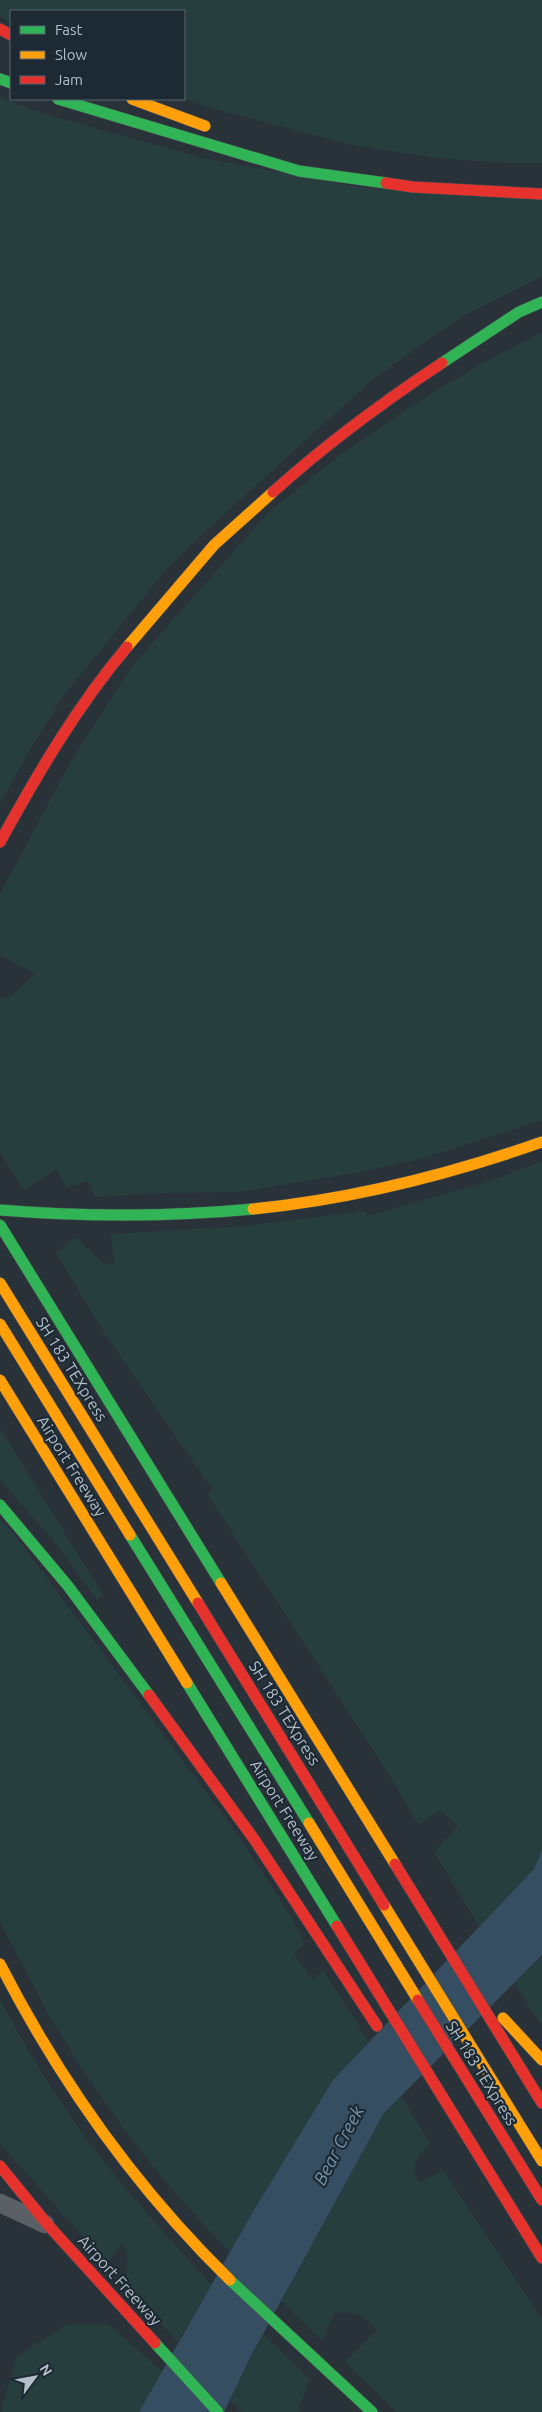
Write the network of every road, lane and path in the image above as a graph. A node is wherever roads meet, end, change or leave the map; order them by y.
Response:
1 (61, 100) edge
2 (135, 100) edge
3 (213, 128) dead end
4 (273, 149) dead end
5 (299, 171) junction
6 (542, 194) edge
7 (542, 302) edge
8 (0, 842) edge
9 (542, 1142) edge
10 (0, 1210) edge
11 (0, 1225) edge
12 (0, 1283) edge
13 (0, 1324) edge
14 (0, 1380) edge
15 (0, 1505) edge
16 (0, 1964) edge
17 (468, 1983) junction
18 (383, 2035) dead end
19 (542, 2060) edge
20 (542, 2103) edge
21 (542, 2161) edge
22 (469, 2164) dead end
23 (0, 2166) edge
24 (542, 2200) edge
25 (0, 2203) edge
26 (48, 2225) junction
27 (529, 2238) junction
28 (542, 2258) edge
29 (218, 2412) edge
30 (372, 2412) edge

1 - 5 main road
2 - 3 main road
4 - 5 main road
5 - 6 main road
7 - 8 main road
9 - 10 main road
11 - 17 main road
12 - 21 main road, SH 183 TEXpress
13 - 24 main road, SH 183 TEXpress
14 - 27 main road, Airport Freeway
15 - 18 main road
16 - 30 main road
17 - 19 main road
17 - 20 main road
22 - 27 main road
23 - 26 main road, Airport Freeway
25 - 26 street
26 - 29 main road, Airport Freeway
27 - 28 main road, Airport Freeway

